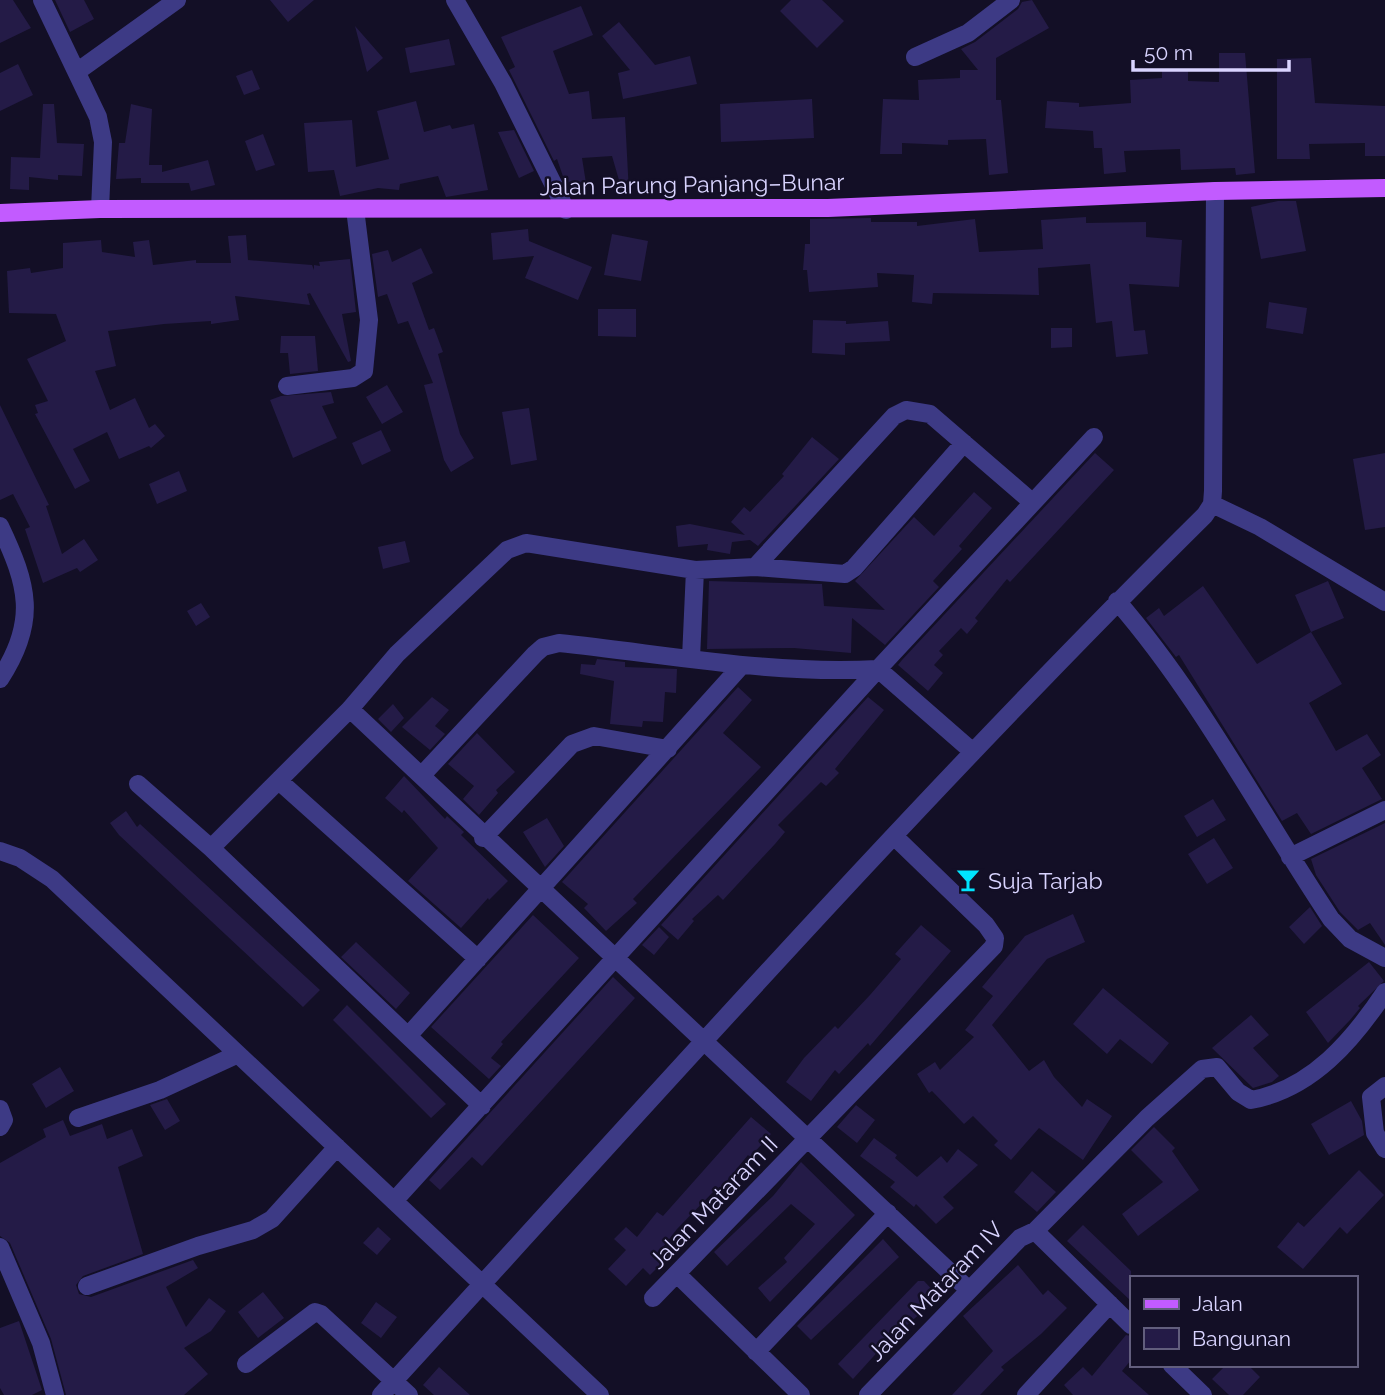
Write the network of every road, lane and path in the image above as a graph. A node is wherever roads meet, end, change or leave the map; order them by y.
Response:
1 (42, 0) edge
2 (177, 0) edge
3 (455, 0) edge
4 (1011, 0) edge
5 (915, 57) dead end
6 (78, 71) junction
7 (1385, 188) edge
8 (1216, 191) junction
9 (100, 209) junction
10 (355, 209) junction
11 (566, 210) junction
12 (0, 213) edge
13 (287, 386) dead end
14 (1094, 437) dead end
15 (964, 443) junction
16 (1032, 502) junction
17 (1212, 505) junction
18 (0, 526) edge
19 (4, 546) edge
20 (755, 566) junction
21 (695, 569) junction
22 (1117, 601) junction
23 (1385, 602) edge
24 (691, 658) junction
25 (742, 665) junction
26 (878, 669) junction
27 (0, 679) edge
28 (350, 709) junction
29 (668, 749) junction
30 (973, 752) junction
31 (422, 775) junction
32 (279, 781) junction
33 (138, 785) dead end
34 (1385, 810) edge
35 (895, 836) junction
36 (483, 838) junction
37 (211, 848) junction
38 (0, 851) edge
39 (1290, 857) junction
40 (539, 888) junction
41 (615, 958) junction
42 (1385, 958) edge
43 (478, 959) junction
44 (1385, 992) edge
45 (408, 1037) junction
46 (704, 1040) junction
47 (236, 1055) junction
48 (1385, 1086) edge
49 (482, 1106) junction
50 (0, 1109) edge
51 (78, 1118) dead end
52 (0, 1127) edge
53 (809, 1139) junction
54 (337, 1147) junction
55 (1385, 1149) edge
56 (394, 1200) junction
57 (888, 1213) junction
58 (1035, 1231) junction
59 (0, 1247) edge
60 (677, 1274) junction
61 (480, 1283) junction
62 (87, 1286) dead end
63 (969, 1290) junction
64 (653, 1298) dead end
65 (1110, 1304) junction
66 (1130, 1324) edge
67 (757, 1352) junction
68 (246, 1364) dead end
69 (1174, 1367) edge
70 (394, 1380) junction
71 (1033, 1393) edge
72 (55, 1395) edge
73 (381, 1395) edge
74 (409, 1395) edge
75 (600, 1395) edge
76 (801, 1395) edge
77 (867, 1395) edge
78 (1203, 1395) edge

1 - 6 street
2 - 6 street
3 - 11 street
4 - 5 street
6 - 9 street
7 - 8 main road, Jalan Parung Panjang–Bunar
8 - 11 main road, Jalan Parung Panjang–Bunar
8 - 17 street
9 - 10 main road, Jalan Parung Panjang–Bunar
9 - 12 main road, Jalan Parung Panjang–Bunar
10 - 11 main road, Jalan Parung Panjang–Bunar
10 - 13 street
14 - 16 street
15 - 16 street
15 - 20 street
15 - 20 street
16 - 26 street
17 - 22 street
17 - 23 street
18 - 19 street
19 - 27 street
20 - 21 street
21 - 24 street
21 - 28 street
22 - 30 street
22 - 39 street
24 - 25 street
24 - 31 street
25 - 26 street
25 - 29 street
26 - 30 street
26 - 41 street
28 - 31 street
28 - 32 street
29 - 36 street
29 - 40 street
30 - 35 street
31 - 36 street
32 - 37 street
32 - 43 street
33 - 37 street
34 - 39 street
35 - 46 street
35 - 53 street, Jalan Mataram II
36 - 40 street
37 - 45 street
38 - 47 street
39 - 42 street
40 - 41 street
40 - 43 street
41 - 46 street
41 - 49 street
43 - 45 street
44 - 58 street
45 - 49 street
46 - 53 street
46 - 61 street
47 - 51 street
47 - 54 street
48 - 55 street
49 - 56 street
50 - 52 street
53 - 57 street
53 - 60 street, Jalan Mataram II
54 - 56 street
54 - 62 street
56 - 61 street
57 - 63 street
57 - 67 street
58 - 63 street, Jalan Mataram IV
58 - 65 street, Jalan Mataram IV
59 - 72 street
60 - 64 street, Jalan Mataram II
60 - 67 street
61 - 70 street
61 - 75 street
63 - 77 street, Jalan Mataram IV
65 - 66 street, Jalan Mataram IV
65 - 71 street
67 - 76 street
68 - 70 street
69 - 78 street
70 - 73 street
70 - 74 street

